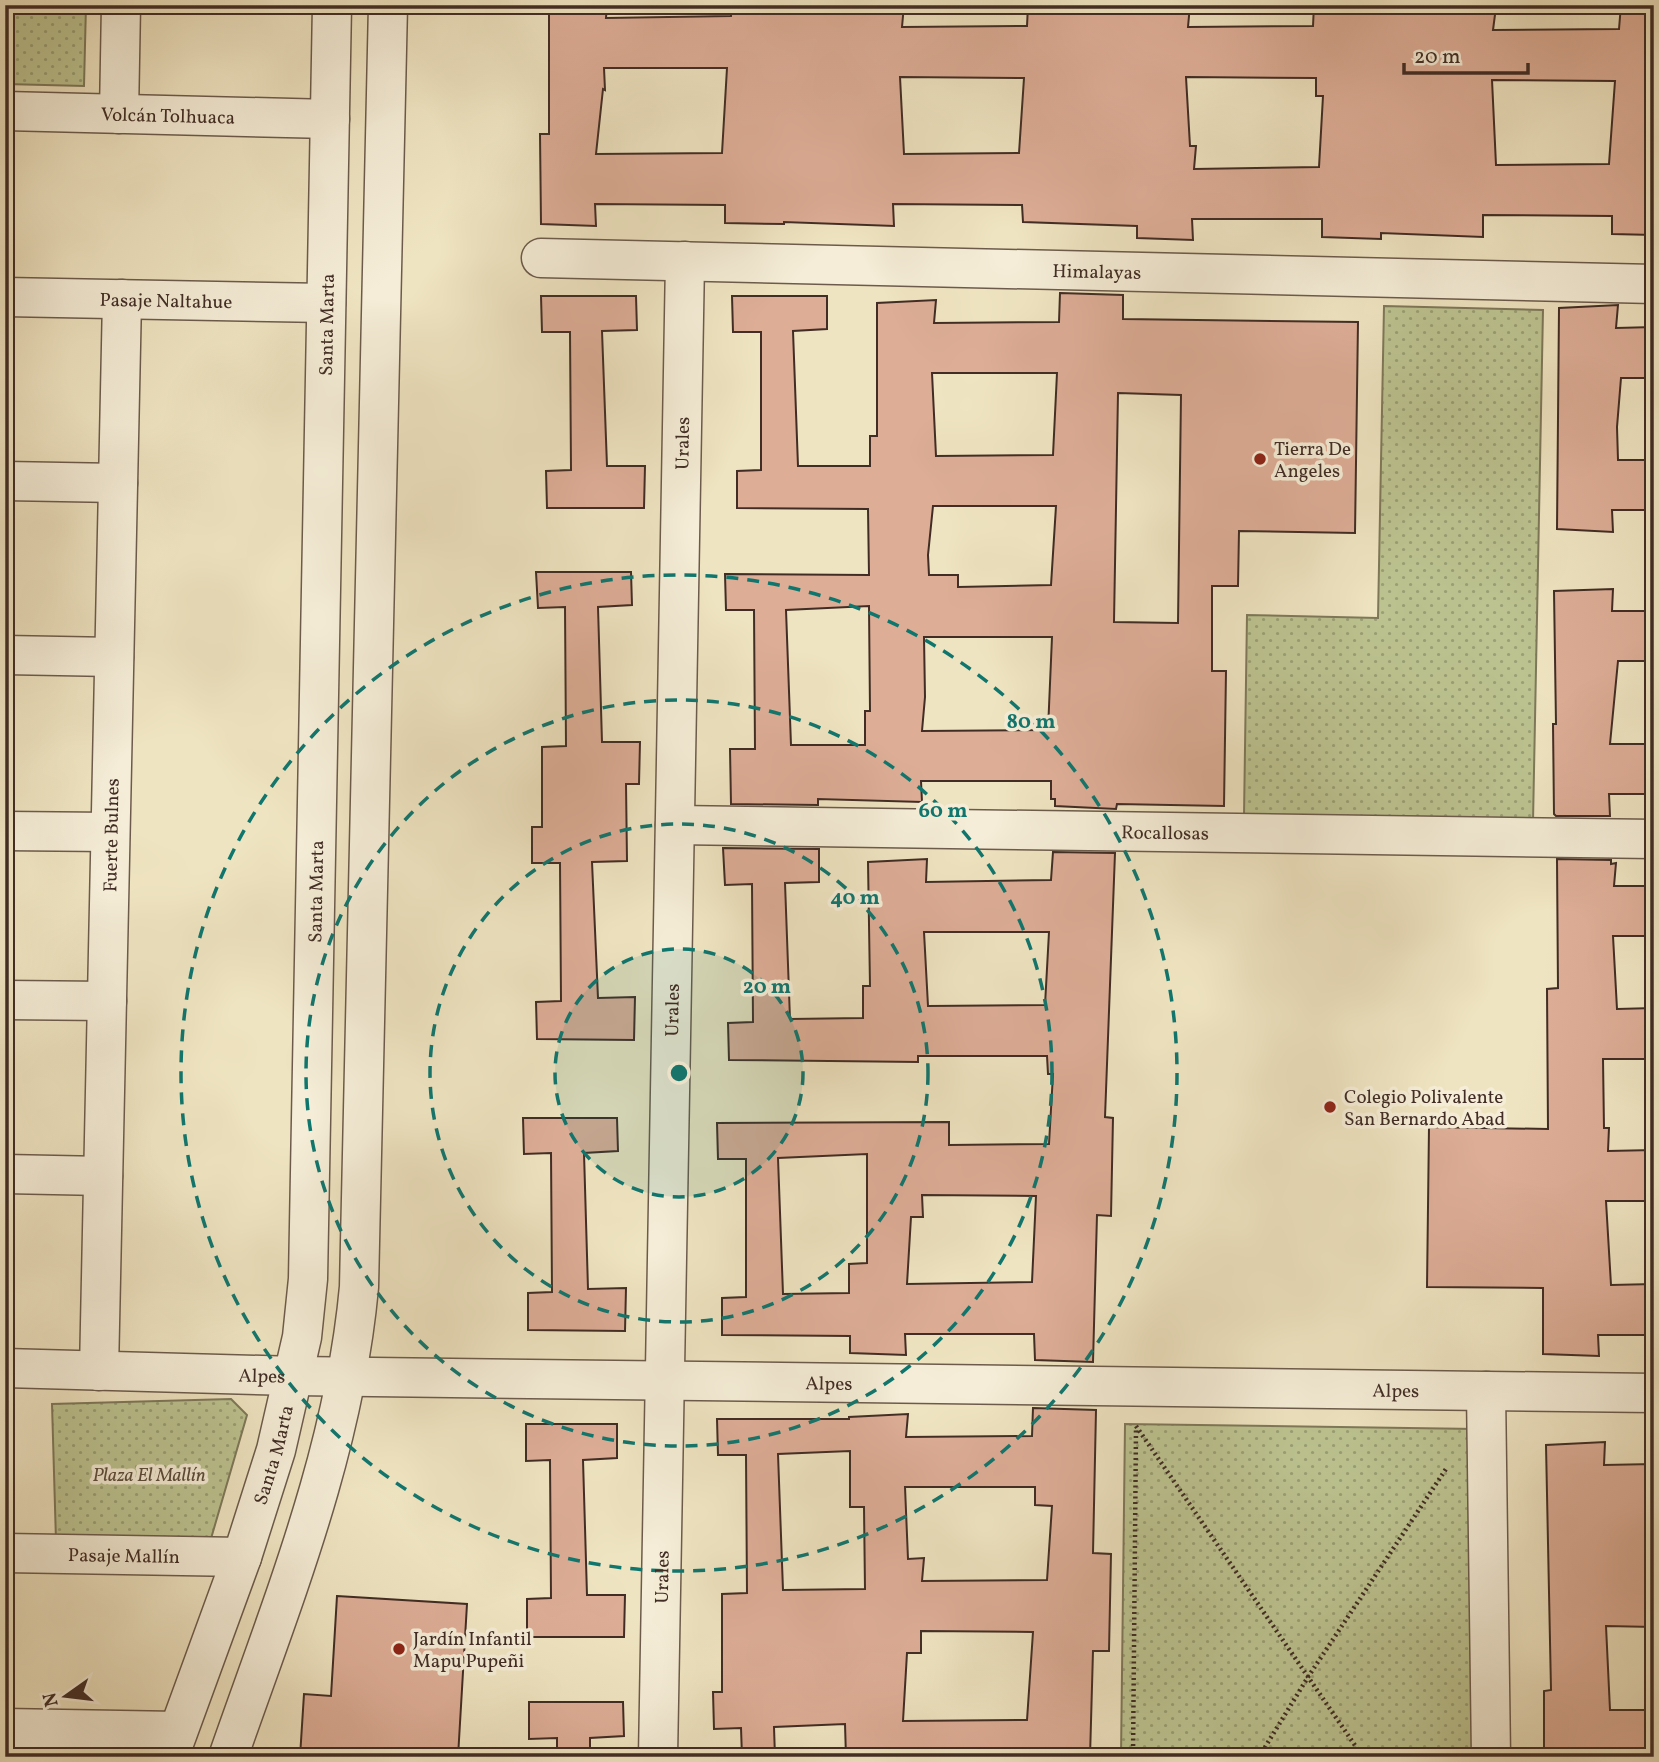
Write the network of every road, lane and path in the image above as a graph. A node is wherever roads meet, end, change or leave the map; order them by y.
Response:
1 (121, 5) edge
2 (332, 5) edge
3 (388, 5) edge
4 (5, 111) edge
5 (119, 114) junction
6 (330, 119) junction
7 (541, 258) dead end
8 (685, 261) junction
9 (1654, 284) edge
10 (5, 297) edge
11 (122, 299) junction
12 (326, 303) junction
13 (5, 481) edge
14 (118, 483) junction
15 (5, 654) edge
16 (114, 657) junction
17 (675, 825) junction
18 (5, 831) edge
19 (110, 832) junction
20 (1654, 839) edge
21 (5, 1000) edge
22 (107, 1001) junction
23 (5, 1174) edge
24 (103, 1177) junction
25 (5, 1368) edge
26 (99, 1371) junction
27 (295, 1376) junction
28 (348, 1377) junction
29 (665, 1380) junction
30 (1108, 1386) junction
31 (1486, 1391) junction
32 (1654, 1393) edge
33 (1136, 1426) junction
34 (1447, 1468) dead end
35 (5, 1553) edge
36 (242, 1557) junction
37 (1308, 1677) junction
38 (5, 1728) edge
39 (174, 1744) edge
40 (228, 1757) edge
41 (658, 1757) edge
42 (1133, 1757) edge
43 (1259, 1757) edge
44 (1363, 1757) edge
45 (1491, 1757) edge

1 - 5 street
2 - 6 street, Santa Marta
3 - 28 street
4 - 5 street, Volcán Tolhuaca
5 - 6 street, Volcán Tolhuaca
6 - 12 street, Santa Marta
7 - 8 street, Himalayas
8 - 9 street, Himalayas
8 - 17 street, Urales
10 - 11 street, Pasaje Naltahue
11 - 12 street, Pasaje Naltahue
11 - 14 street, Fuerte Bulnes
12 - 27 street, Santa Marta
13 - 14 street
14 - 16 street, Fuerte Bulnes
15 - 16 street
16 - 19 street, Fuerte Bulnes
17 - 20 street, Rocallosas
17 - 29 street, Urales
18 - 19 street
19 - 22 street, Fuerte Bulnes
21 - 22 street
22 - 24 street, Fuerte Bulnes
23 - 24 street
24 - 26 street, Fuerte Bulnes
25 - 26 street, Alpes
26 - 27 street, Alpes
27 - 28 street, Alpes
27 - 36 street, Santa Marta
28 - 29 street, Alpes
28 - 40 street
29 - 30 street, Alpes
29 - 41 street, Urales
30 - 31 street, Alpes
30 - 33 path
31 - 32 street, Alpes
31 - 45 street
33 - 37 path
33 - 42 path
34 - 37 path
35 - 36 street, Pasaje Mallín
36 - 39 street, Santa Marta
37 - 43 path
37 - 44 path
38 - 39 street

